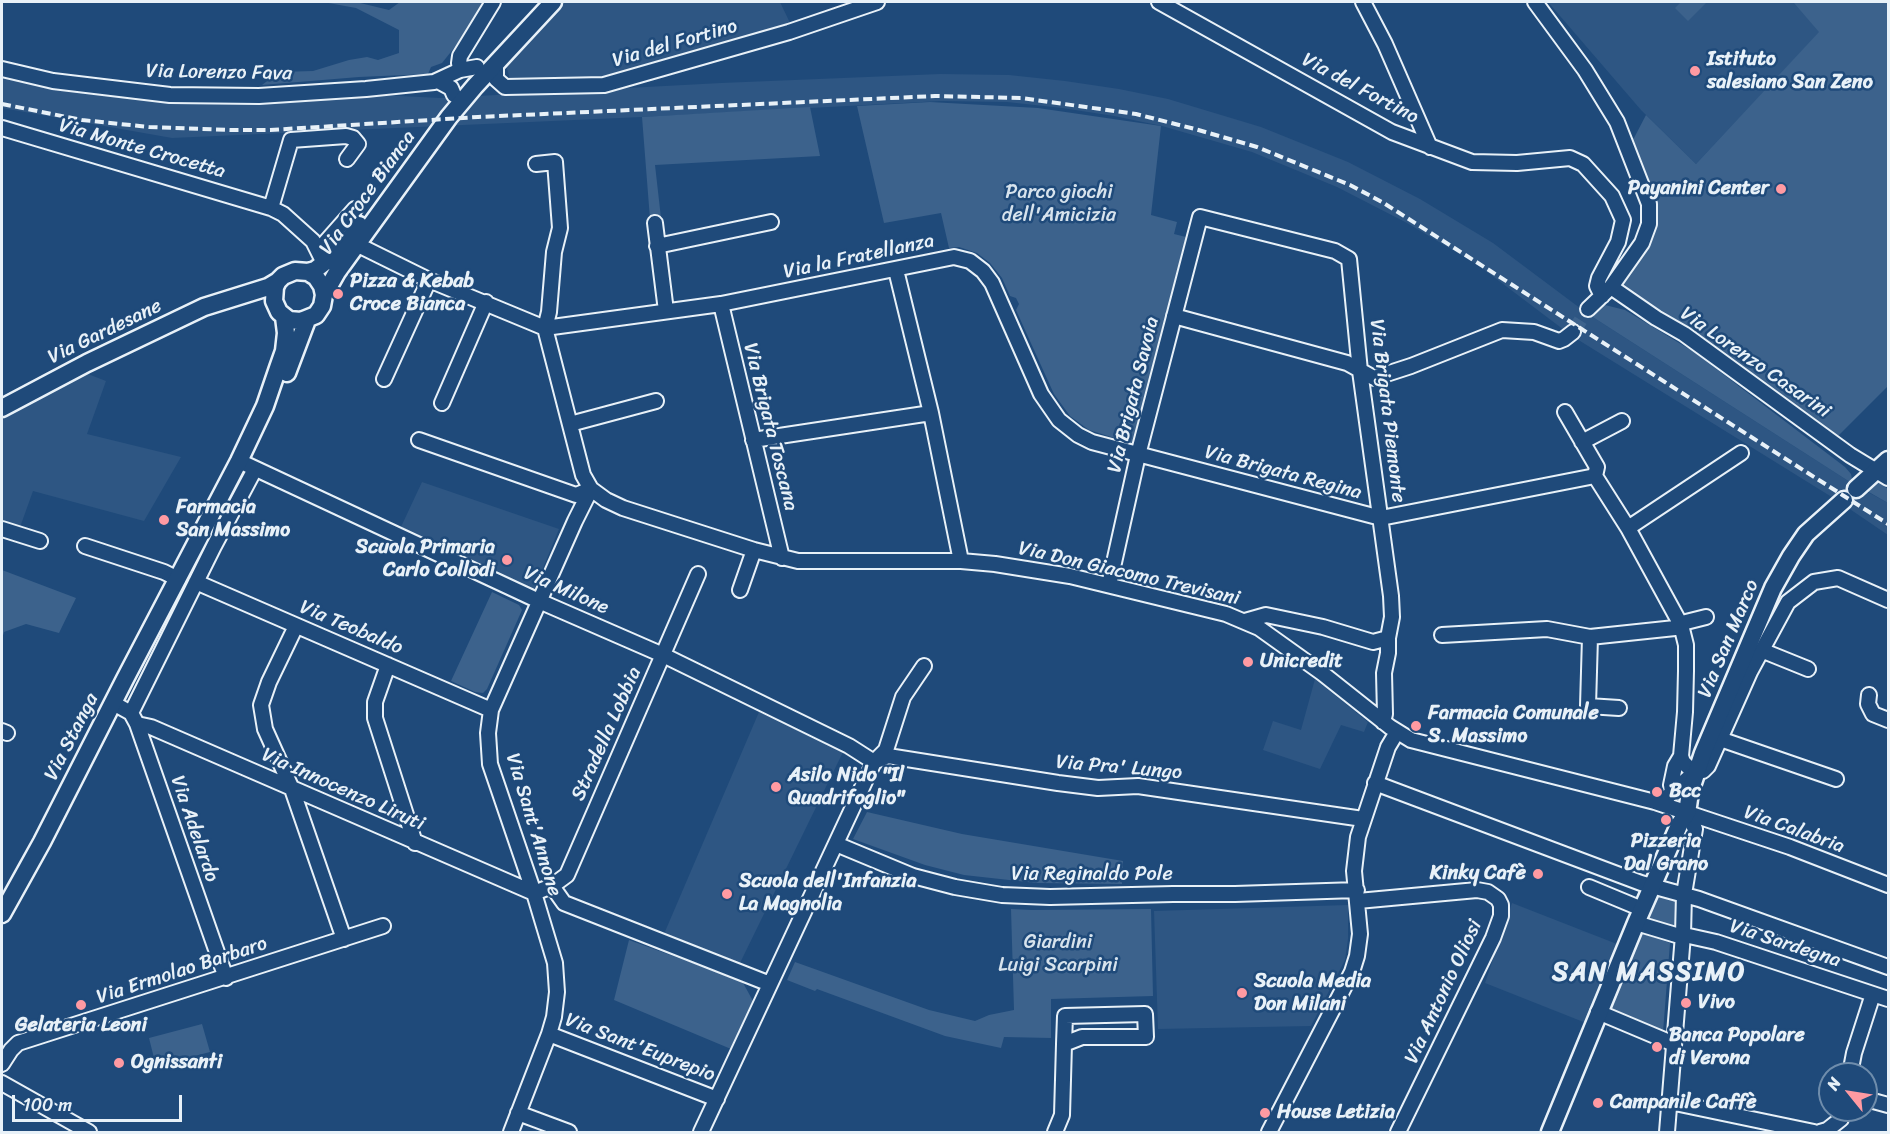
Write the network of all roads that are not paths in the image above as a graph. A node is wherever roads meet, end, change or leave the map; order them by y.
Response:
1 (493, 2) edge
2 (538, 2) edge
3 (553, 2) edge
4 (877, 2) edge
5 (1159, 2) edge
6 (1363, 2) edge
7 (1535, 2) edge
8 (496, 64) junction
9 (477, 67) junction
10 (2, 69) edge
11 (460, 70) junction
12 (438, 81) junction
13 (454, 95) junction
14 (442, 118) junction
15 (2, 128) edge
16 (1430, 147) junction
17 (347, 159) dead end
18 (536, 164) dead end
19 (271, 208) junction
20 (355, 209) dead end
21 (1200, 216) joint
22 (771, 222) dead end
23 (655, 223) dead end
24 (358, 245) junction
25 (657, 246) junction
26 (321, 256) junction
27 (896, 270) junction
28 (308, 272) junction
29 (429, 280) junction
30 (278, 281) junction
31 (1606, 292) junction
32 (324, 295) junction
33 (230, 299) junction
34 (486, 302) junction
35 (721, 304) junction
36 (1588, 309) tunnel mouth
37 (666, 311) junction
38 (280, 312) junction
39 (1174, 316) junction
40 (307, 320) junction
41 (545, 328) junction
42 (1573, 332) dead end
43 (1360, 371) junction
44 (384, 379) dead end
45 (656, 401) dead end
46 (442, 403) dead end
47 (2, 408) edge
48 (1565, 412) dead end
49 (931, 413) junction
50 (1622, 421) dead end
51 (570, 424) junction
52 (419, 440) dead end
53 (753, 440) junction
54 (1582, 442) junction
55 (1741, 453) dead end
56 (1138, 455) junction
57 (239, 460) junction
58 (255, 470) junction
59 (1884, 470) edge
60 (1595, 476) junction
61 (591, 489) junction
62 (1381, 518) junction
63 (1628, 528) junction
64 (2, 529) edge
65 (40, 541) dead end
66 (86, 546) dead end
67 (754, 550) junction
68 (782, 558) junction
69 (961, 561) junction
70 (699, 574) dead end
71 (178, 579) junction
72 (196, 582) junction
73 (1109, 585) junction
74 (740, 590) dead end
75 (1888, 600) edge
76 (539, 601) junction
77 (1706, 617) dead end
78 (1245, 621) junction
79 (1681, 625) junction
80 (296, 626) junction
81 (1442, 635) dead end
82 (1388, 638) junction
83 (1590, 638) junction
84 (1373, 642) junction
85 (1761, 650) junction
86 (663, 655) junction
87 (388, 665) junction
88 (924, 666) dead end
89 (1808, 669) dead end
90 (1383, 673) junction
91 (1869, 695) dead end
92 (113, 703) junction
93 (1619, 708) dead end
94 (491, 710) junction
95 (134, 718) junction
96 (1888, 720) edge
97 (1383, 722) junction
98 (1396, 732) junction
99 (1720, 739) junction
100 (1681, 756) junction
101 (874, 762) junction
102 (1696, 771) junction
103 (1836, 779) dead end
104 (1375, 783) junction
105 (292, 789) junction
106 (1672, 792) junction
107 (1655, 802) junction
108 (1687, 813) junction
109 (1363, 819) junction
110 (416, 843) junction
111 (836, 844) junction
112 (1652, 885) junction
113 (1888, 885) edge
114 (552, 886) junction
115 (1589, 887) dead end
116 (534, 893) junction
117 (1684, 894) junction
118 (1357, 895) junction
119 (2, 914) edge
120 (1639, 916) junction
121 (383, 926) dead end
122 (1683, 935) junction
123 (344, 939) junction
124 (1888, 967) edge
125 (226, 978) junction
126 (770, 984) junction
127 (1873, 994) junction
128 (1888, 999) edge
129 (1598, 1012) junction
130 (549, 1034) junction
131 (1064, 1044) junction
132 (1674, 1044) junction
133 (1852, 1062) edge
134 (2, 1064) edge
135 (2, 1083) edge
136 (717, 1099) junction
137 (1670, 1102) junction
138 (518, 1113) junction
139 (1836, 1122) edge
140 (89, 1132) edge
141 (511, 1132) edge
142 (568, 1132) edge
143 (701, 1132) edge
144 (1055, 1132) edge
145 (1269, 1132) edge
146 (1398, 1132) edge
147 (1550, 1132) edge
148 (1667, 1132) edge
149 (1809, 1132) edge
150 (1814, 1132) edge
151 (1820, 1132) edge

1 - 11 street
2 - 9 main road
3 - 8 main road
4 - 8 street, Via del Fortino
5 - 16 street, Via del Fortino
6 - 16 street
7 - 31 street
8 - 14 main road
9 - 11 street, Via Lorenzo Fava
9 - 13 main road
10 - 12 street, Via Lorenzo Fava
11 - 12 street, Via Lorenzo Fava
12 - 13 street
13 - 14 main road
14 - 24 main road, Via Croce Bianca
14 - 26 main road, Via Croce Bianca
15 - 19 street, Via Monte Crocetta
16 - 31 street, Via del Fortino
17 - 19 street
18 - 41 street
19 - 26 street, Via Monte Crocetta
20 - 26 street, Via Croce Bianca
21 - 39 street, Via Brigata Savoia
21 - 43 street, Via Brigata Piemonte
22 - 25 street
23 - 25 street
24 - 29 street
24 - 32 main road, Via Croce Bianca
25 - 37 street
26 - 28 main road, Via Croce Bianca
27 - 35 street, Via la Fratellanza
27 - 49 street
27 - 56 street, Via la Fratellanza
28 - 30 main road, Via Croce Bianca
28 - 32 main road, Via Croce Bianca
29 - 34 street
29 - 44 street
30 - 33 main road, Via Gardesane
30 - 38 main road
31 - 36 street
31 - 59 street, Via Lorenzo Casarini
32 - 40 main road, Via Croce Bianca
33 - 38 main road, Via Gardesane
33 - 47 main road, Via Gardesane
34 - 41 street
34 - 46 street
35 - 37 street, Via la Fratellanza
35 - 53 street, Via Brigata Toscana
37 - 41 street, Via la Fratellanza
38 - 40 main road
38 - 57 main road
39 - 43 street
39 - 56 street, Via Brigata Savoia
40 - 57 main road, Via Croce Bianca
41 - 51 street
42 - 43 street
43 - 62 street, Via Brigata Piemonte
45 - 51 street
48 - 54 street
49 - 53 street
49 - 69 street
50 - 54 street
51 - 61 street
52 - 61 street
53 - 68 street, Via Brigata Toscana
54 - 60 street
55 - 63 street
56 - 62 street, Via Brigata Regina
56 - 73 street, Via Brigata Savoia
57 - 58 street, Via Milone
57 - 71 main road, Via Stanga
58 - 72 street
58 - 76 street, Via Milone
59 - 102 main road, Via San Marco
60 - 62 street, Via Brigata Regina
60 - 63 street
61 - 67 street, Via Don Giacomo Trevisani
61 - 76 street, Via Sant'Annone
62 - 82 street, Via Brigata Piemonte
63 - 79 street
64 - 65 street
66 - 71 street
67 - 68 street, Via Don Giacomo Trevisani
67 - 74 street
68 - 69 street, Via Don Giacomo Trevisani
69 - 73 street, Via Don Giacomo Trevisani
70 - 86 street, Stradella Lobbia
71 - 92 main road, Via Stanga
72 - 80 street, Via Teobaldo
72 - 95 street
73 - 78 street, Via Don Giacomo Trevisani
75 - 85 street
76 - 86 street, Via Milone
76 - 94 street, Via Sant'Annone
77 - 79 street
78 - 84 street, Via Don Giacomo Trevisani
78 - 97 street, Via Don Giacomo Trevisani
79 - 83 street
79 - 100 street
80 - 87 street, Via Teobaldo
80 - 105 street
81 - 83 street
82 - 84 street
82 - 90 street, Via Brigata Piemonte
83 - 93 street
84 - 90 street
85 - 89 street
85 - 99 street
86 - 101 street, Via Milone
86 - 114 street, Stradella Lobbia
87 - 94 street, Via Teobaldo
87 - 110 street
88 - 101 street, Via Sant'Euprepio
90 - 97 street, Via Brigata Piemonte
91 - 96 street
92 - 95 street
92 - 119 main road, Via Stanga
94 - 116 street, Via Sant'Annone
95 - 105 street, Via Innocenzo Liruti
95 - 125 street, Via Adelardo
97 - 98 street, Via Don Giacomo Trevisani
98 - 104 street
98 - 107 street, Via Don Giacomo Trevisani
99 - 102 street
99 - 103 street
100 - 102 street
100 - 106 street
101 - 109 street, Via Pra' Lungo
101 - 111 street, Via Sant'Euprepio
102 - 106 street
102 - 108 main road, Via San Marco
104 - 109 street
104 - 112 street
105 - 110 street, Via Innocenzo Liruti
105 - 123 street
106 - 107 street
107 - 108 street, Via Don Giacomo Trevisani
108 - 112 main road, Via San Marco
108 - 113 street, Via Calabria
108 - 117 street
109 - 118 street
110 - 116 street, Via Innocenzo Liruti
111 - 118 street, Via Reginaldo Pole
111 - 126 street, Via Sant'Euprepio
112 - 117 street
112 - 120 main road, Via San Marco
114 - 116 street, Stradella Lobbia
114 - 126 street
115 - 120 street, Via Sardegna
116 - 130 street, Via Sant'Annone
117 - 122 street
117 - 124 street
118 - 145 street
118 - 146 street, Via Antonio Oliosi
120 - 122 street, Via Sardegna
120 - 129 main road, Via San Marco
121 - 123 street, Via Ermolao Barbaro
122 - 127 street, Via Sardegna
122 - 132 street
123 - 125 street, Via Ermolao Barbaro
125 - 134 street, Via Ermolao Barbaro
126 - 136 street, Via Sant'Euprepio
127 - 128 street, Via Sardegna
127 - 133 street
129 - 132 street
129 - 147 main road, Via San Marco
130 - 136 street, Via Sant'Euprepio
130 - 138 street, Via Sant'Annone
131 - 131 street
131 - 144 street
132 - 137 street
135 - 140 street
136 - 143 street, Via Sant'Euprepio
137 - 148 street
137 - 149 street
138 - 141 street, Via Sant'Annone
138 - 142 street
139 - 151 street
149 - 150 street

